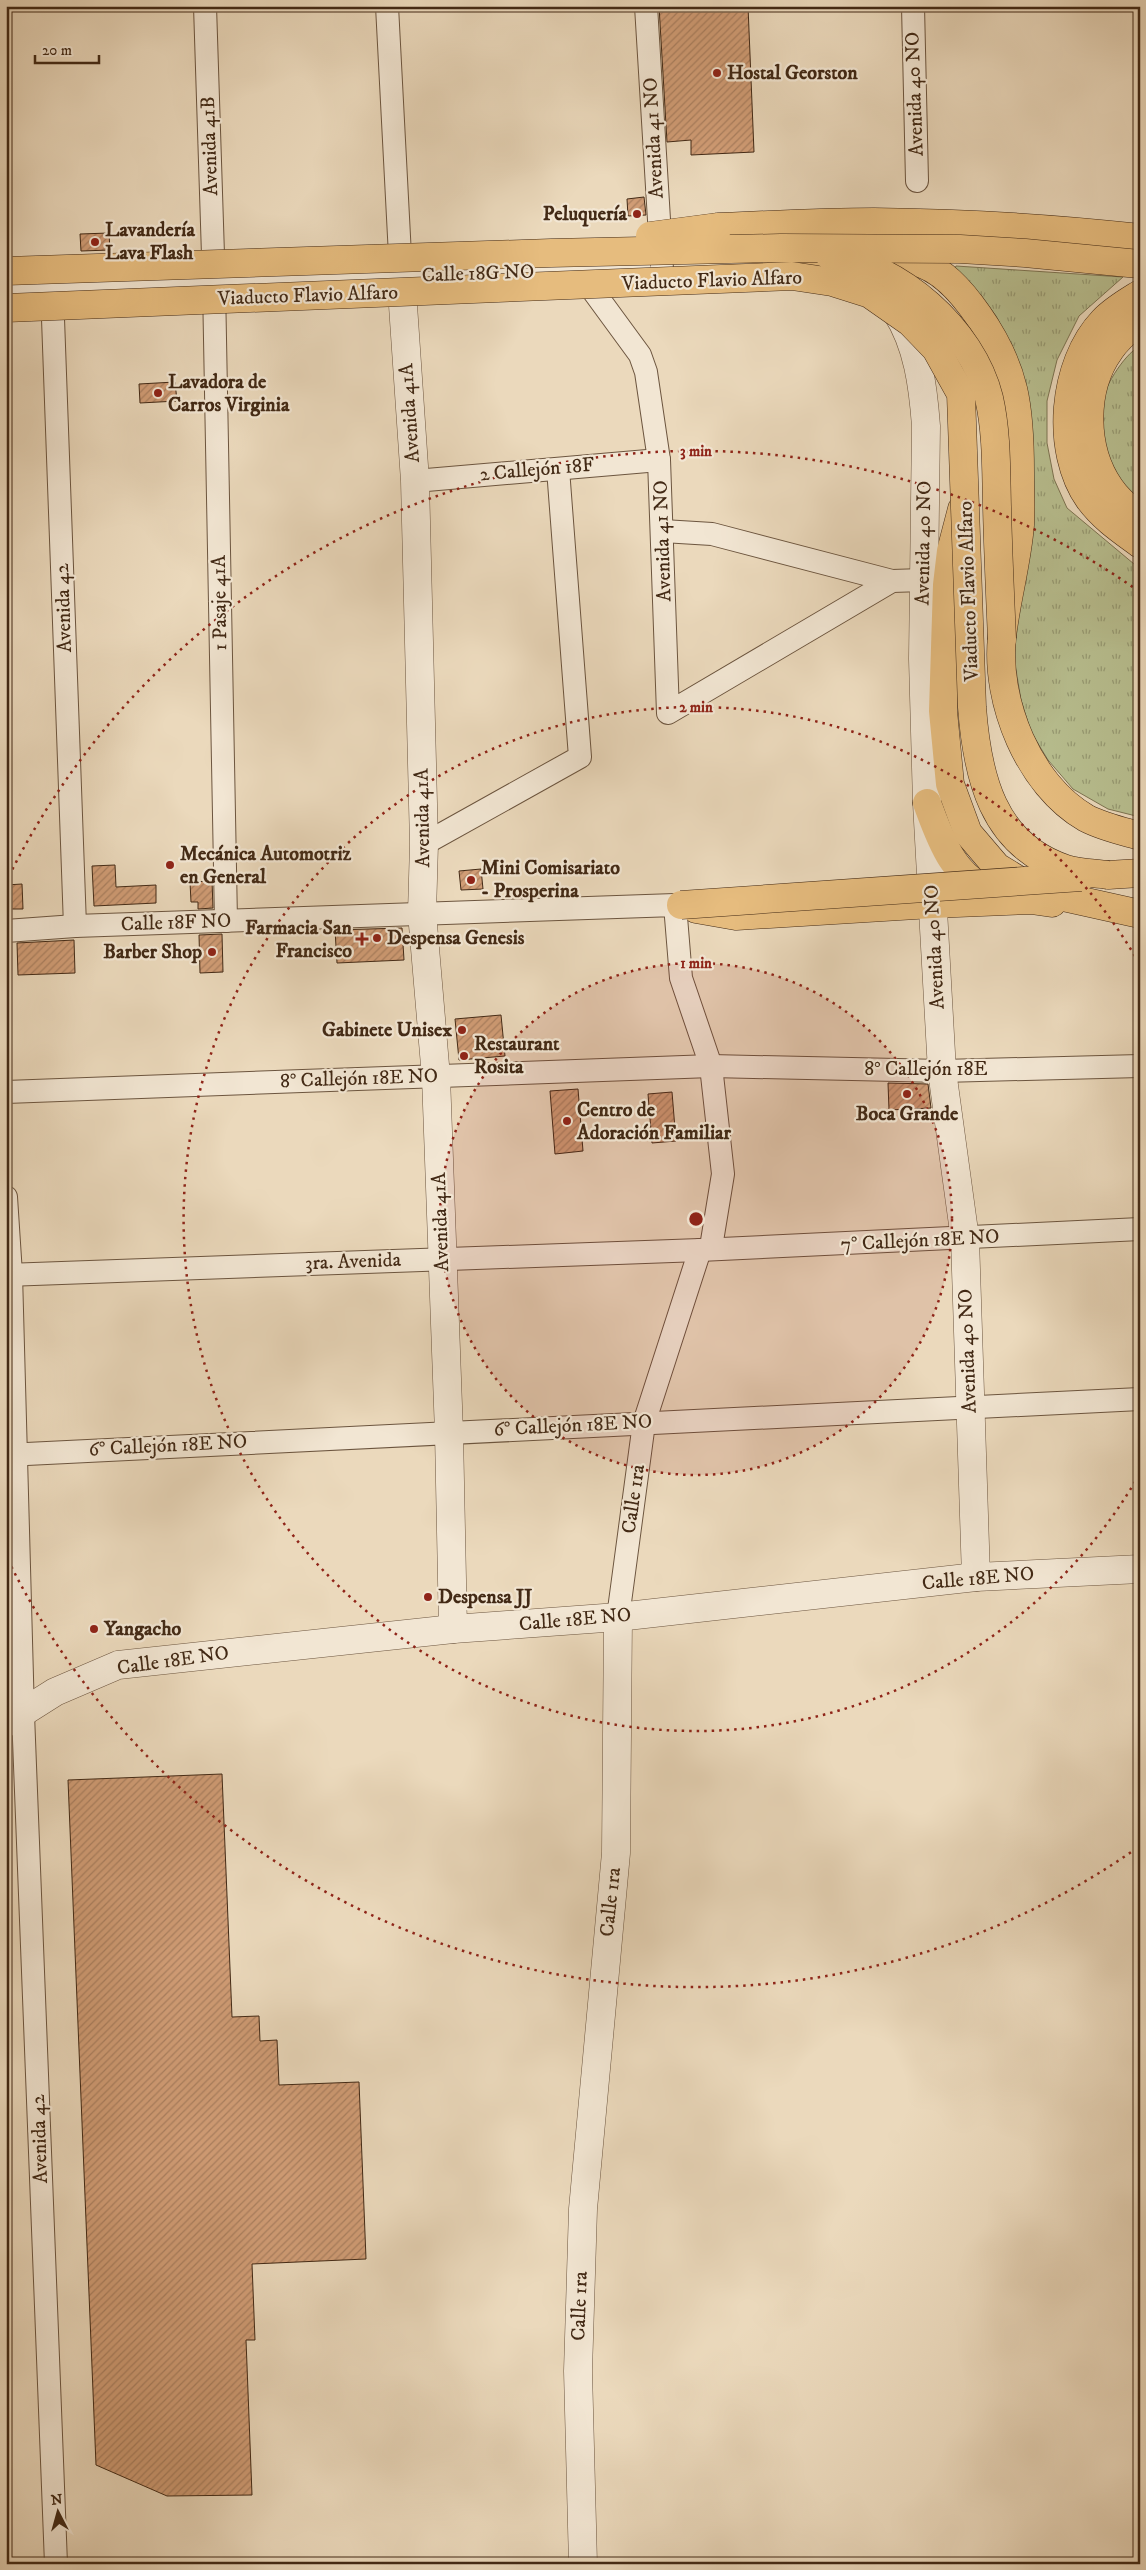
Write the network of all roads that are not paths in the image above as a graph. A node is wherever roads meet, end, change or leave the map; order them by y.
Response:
1 (205, 6) edge
2 (387, 6) edge
3 (646, 6) edge
4 (913, 6) edge
5 (917, 181) dead end
6 (551, 253) junction
7 (1139, 256) edge
8 (781, 258) junction
9 (662, 269) junction
10 (578, 270) junction
11 (6, 271) edge
12 (402, 276) junction
13 (214, 286) junction
14 (52, 291) junction
15 (6, 293) edge
16 (1140, 294) edge
17 (6, 308) edge
18 (902, 319) joint
19 (1140, 320) edge
20 (659, 460) junction
21 (558, 469) junction
22 (415, 481) junction
23 (966, 491) junction
24 (1140, 518) edge
25 (663, 531) junction
26 (1140, 544) edge
27 (923, 580) junction
28 (892, 581) junction
29 (1002, 639) junction
30 (927, 803) junction
31 (1140, 836) edge
32 (424, 844) junction
33 (1140, 873) edge
34 (1108, 875) junction
35 (1031, 900) junction
36 (932, 904) junction
37 (678, 905) junction
38 (1110, 909) junction
39 (422, 913) junction
40 (1140, 914) edge
41 (226, 922) junction
42 (76, 926) junction
43 (6, 930) edge
44 (711, 1066) junction
45 (1140, 1066) edge
46 (942, 1071) junction
47 (436, 1076) junction
48 (6, 1092) edge
49 (6, 1197) edge
50 (1140, 1229) edge
51 (965, 1239) junction
52 (706, 1245) junction
53 (442, 1258) junction
54 (9, 1275) edge
55 (1140, 1399) edge
56 (970, 1406) junction
57 (644, 1423) junction
58 (449, 1433) junction
59 (11, 1454) edge
60 (1140, 1569) edge
61 (976, 1577) junction
62 (618, 1617) junction
63 (453, 1629) junction
64 (14, 1718) edge
65 (56, 2564) edge
66 (582, 2564) edge

1 - 13 street, Avenida 41B
2 - 12 street, Avenida 41A
3 - 9 street, Avenida 41 NO
4 - 5 street, Avenida 40 NO
6 - 7 main road, bridge
6 - 8 main road, Viaducto Flavio Alfaro, bridge
6 - 11 main road, Viaducto Flavio Alfaro, bridge
7 - 8 main road, Viaducto Flavio Alfaro, bridge
8 - 9 street, Calle 18G NO
8 - 18 street, Calle 18G NO
8 - 29 main road, bridge
8 - 29 main road, bridge
9 - 10 street, Calle 18G NO
10 - 12 street, Calle 18G NO
10 - 20 street, Avenida 41 NO
12 - 13 street, Calle 18G NO
12 - 22 street, Avenida 41A
13 - 14 street, Calle 18G NO
13 - 41 street, 1 Pasaje 41A
14 - 15 street, Calle 18G NO
14 - 42 street, Avenida 42
16 - 26 main road
17 - 23 main road, Viaducto Flavio Alfaro, bridge
18 - 27 street, Avenida 40 NO
19 - 24 main road
20 - 21 street, 2 Callejón 18F
20 - 25 street, Avenida 41 NO
21 - 22 street, 2 Callejón 18F
21 - 32 street
22 - 32 street, Avenida 41A
23 - 34 main road, Viaducto Flavio Alfaro, bridge
23 - 38 main road, bridge
25 - 28 street
25 - 28 street, Avenida 41 NO
27 - 28 street
27 - 30 street, Avenida 40 NO
29 - 31 main road
30 - 35 main road
30 - 36 street, Avenida 40 NO
32 - 39 street, Avenida 41A
33 - 34 main road, Viaducto Flavio Alfaro
34 - 37 main road, bridge
35 - 36 main road
35 - 38 main road
36 - 37 main road
36 - 46 street, Avenida 40 NO
37 - 39 street, Calle 18F NO
37 - 44 street
38 - 40 main road
39 - 41 street, Calle 18F NO
39 - 47 street, Avenida 41A
41 - 42 street, Calle 18F NO
42 - 43 street, Calle 18F NO
44 - 46 street, 8° Callejón 18E
44 - 47 street, 8° Callejón 18E NO
44 - 52 street
45 - 46 street, 8° Callejón 18E
46 - 51 street, Avenida 40 NO
47 - 48 street, 8° Callejón 18E NO
47 - 53 street, Avenida 41A
49 - 54 street, Avenida 42
50 - 51 street, 7° Callejón 18E NO
51 - 52 street, 7° Callejón 18E NO
51 - 56 street, Avenida 40 NO
52 - 53 street, 3ra. Avenida
52 - 57 street, Calle 1ra
53 - 54 street, 3ra. Avenida
53 - 58 street, Avenida 41A
54 - 59 street, Avenida 42
55 - 56 street, 6° Callejón 18E NO
56 - 57 street, 6° Callejón 18E NO
56 - 61 street, Avenida 40 NO
57 - 58 street, 6° Callejón 18E NO
57 - 62 street, Calle 1ra
58 - 59 street, 6° Callejón 18E NO
58 - 63 street, Avenida 41A
59 - 64 street, Avenida 42
60 - 61 street, Calle 18E NO
61 - 62 street, Calle 18E NO
62 - 63 street, Calle 18E NO
62 - 66 street, Calle 1ra
63 - 64 street, Calle 18E NO
64 - 65 street, Avenida 42

